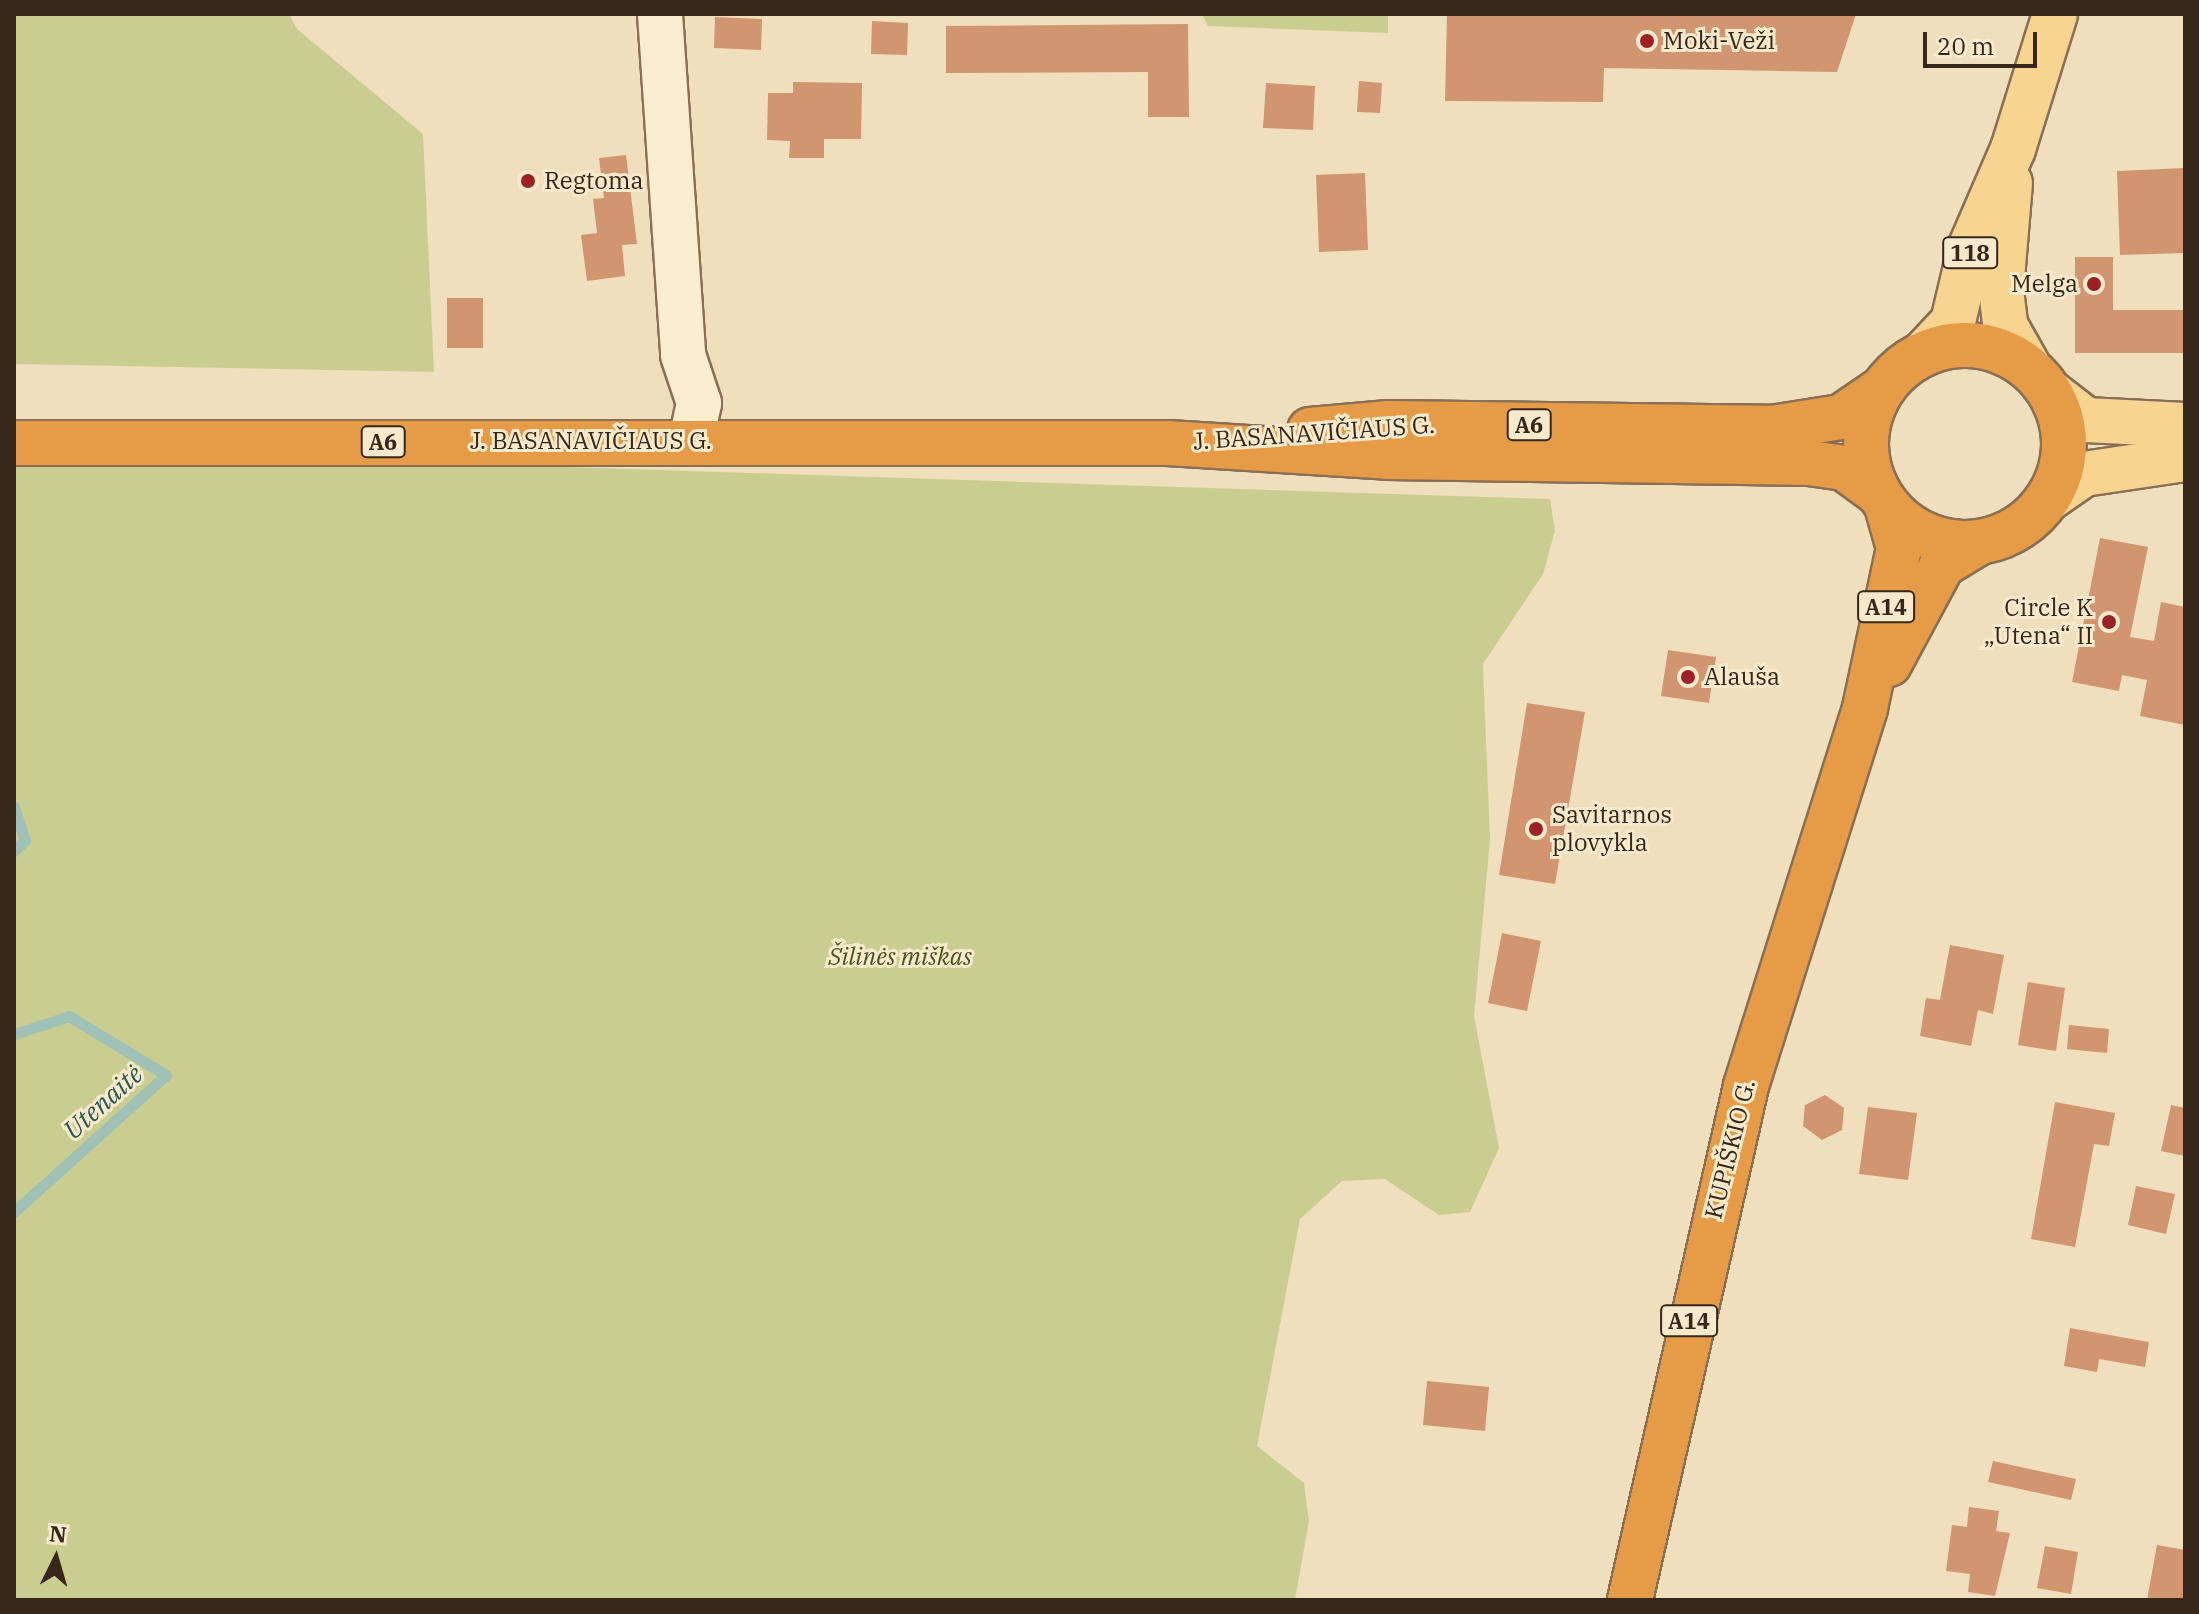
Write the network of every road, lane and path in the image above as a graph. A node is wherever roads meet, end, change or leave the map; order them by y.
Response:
1 (660, 14) edge
2 (2055, 14) edge
3 (2013, 149) junction
4 (1925, 352) junction
5 (2039, 380) junction
6 (1882, 389) junction
7 (2185, 425) edge
8 (691, 440) junction
9 (14, 443) edge
10 (1168, 443) junction
11 (2185, 459) edge
12 (1882, 499) junction
13 (2048, 499) junction
14 (1978, 543) junction
15 (1865, 708) junction
16 (1630, 1600) edge

1 - 8 street
2 - 3 main road, 118
3 - 4 main road, 118
3 - 5 main road, 118
4 - 5 highway
4 - 6 highway
5 - 7 main road
5 - 13 highway
6 - 10 highway, J. BASANAVIČIAUS G. / A6
6 - 12 highway
8 - 9 highway, J. BASANAVIČIAUS G. / A6
8 - 10 highway, J. BASANAVIČIAUS G. / A6
10 - 12 highway, J. BASANAVIČIAUS G. / A6
11 - 13 main road
12 - 14 highway
12 - 15 highway, KUPIŠKIO G. / A14
13 - 14 highway
14 - 15 highway, KUPIŠKIO G. / A14
15 - 16 highway, KUPIŠKIO G. / A14

